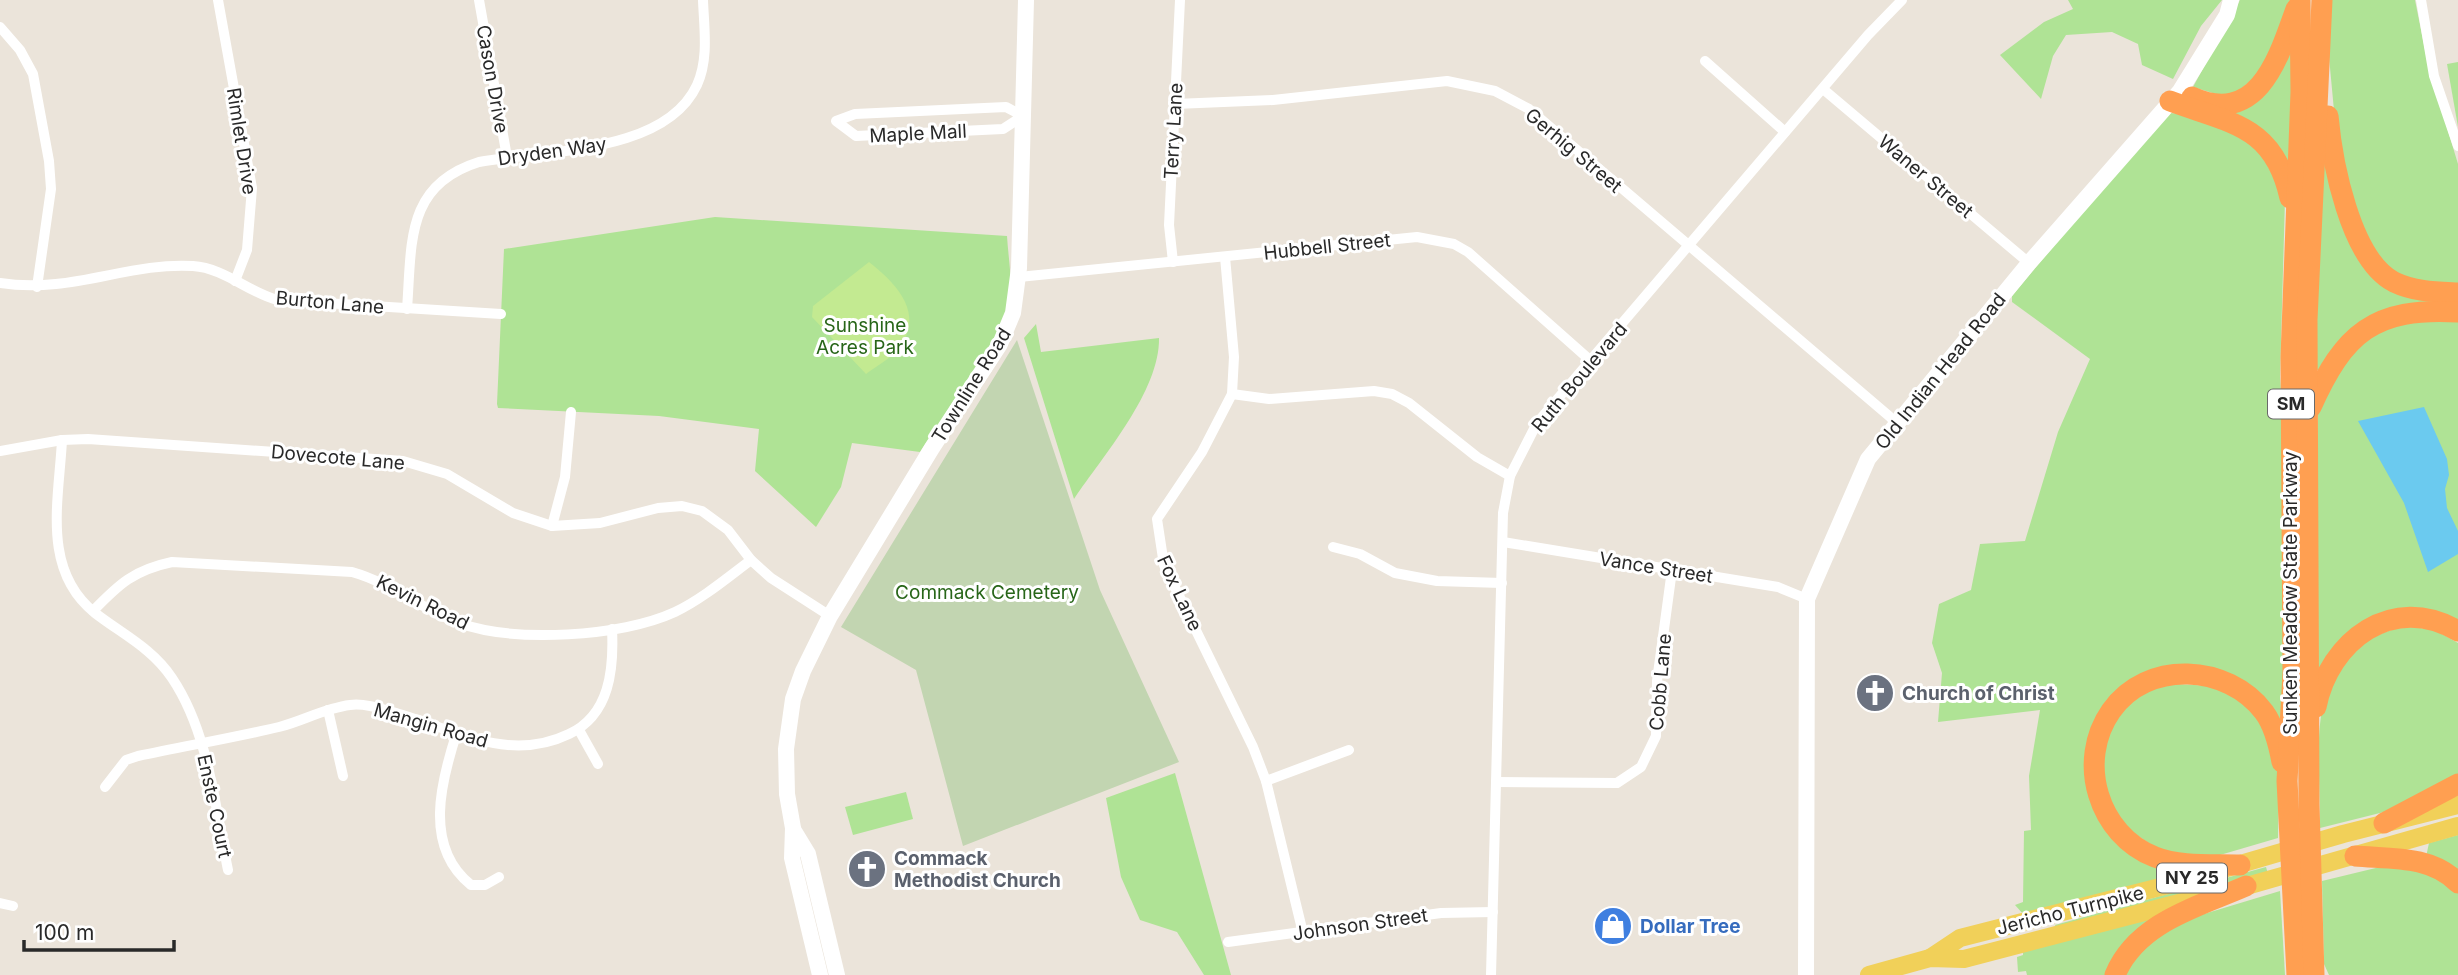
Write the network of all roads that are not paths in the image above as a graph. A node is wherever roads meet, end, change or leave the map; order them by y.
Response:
1 (218, 0) edge
2 (480, 0) edge
3 (703, 0) edge
4 (1026, 0) edge
5 (1180, 0) edge
6 (1902, 0) edge
7 (2231, 0) edge
8 (2300, 0) edge
9 (2322, 0) edge
10 (2421, 0) edge
11 (0, 27) edge
12 (2320, 36) junction
13 (1705, 61) dead end
14 (1823, 89) junction
15 (2175, 96) junction
16 (1175, 104) junction
17 (1023, 116) junction
18 (1785, 132) junction
19 (2458, 146) edge
20 (507, 157) junction
21 (2295, 218) junction
22 (1688, 248) junction
23 (1225, 257) junction
24 (1172, 261) junction
25 (2029, 263) junction
26 (1019, 277) junction
27 (235, 281) junction
28 (0, 283) edge
29 (37, 287) junction
30 (2458, 293) edge
31 (407, 309) junction
32 (2458, 312) edge
33 (501, 314) dead end
34 (1591, 361) junction
35 (1232, 394) junction
36 (571, 412) dead end
37 (2307, 415) junction
38 (1896, 422) junction
39 (62, 440) junction
40 (0, 451) edge
41 (1510, 475) junction
42 (552, 526) junction
43 (1503, 542) junction
44 (1333, 547) dead end
45 (751, 561) junction
46 (1672, 570) junction
47 (1502, 583) junction
48 (1807, 599) junction
49 (93, 611) junction
50 (830, 616) junction
51 (612, 629) junction
52 (2458, 631) edge
53 (328, 710) junction
54 (579, 730) junction
55 (457, 732) junction
56 (201, 743) junction
57 (2309, 743) junction
58 (1349, 750) dead end
59 (598, 764) dead end
60 (343, 776) dead end
61 (1266, 781) junction
62 (2287, 781) junction
63 (1496, 782) junction
64 (2458, 784) edge
65 (105, 787) dead end
66 (2458, 805) edge
67 (2384, 823) junction
68 (2458, 826) edge
69 (793, 828) junction
70 (2355, 856) junction
71 (2240, 864) junction
72 (228, 870) dead end
73 (499, 877) dead end
74 (2458, 883) edge
75 (2246, 886) junction
76 (0, 903) edge
77 (13, 906) dead end
78 (1493, 912) junction
79 (2302, 913) junction
80 (1303, 933) junction
81 (1228, 942) dead end
82 (1930, 958) junction
83 (2314, 966) edge
84 (820, 975) edge
85 (837, 975) edge
86 (1491, 975) edge
87 (1806, 975) edge
88 (1868, 975) edge
89 (2115, 975) edge
90 (2297, 975) edge
91 (2327, 975) edge

1 - 27 street, Rimlet Drive
2 - 20 street, Cason Drive
3 - 20 street, Dryden Way
4 - 17 main road, Townline Road
5 - 16 street, Terry Lane
6 - 14 street, Ruth Boulevard
7 - 15 main road, Old Indian Head Road
8 - 15 highway
8 - 21 highway, Sunken Meadow State Parkway / SM
9 - 12 highway, Sunken Meadow State Parkway / SM
10 - 19 street
11 - 29 street
12 - 30 highway
12 - 37 highway, Sunken Meadow State Parkway / SM
13 - 18 street
14 - 18 street, Ruth Boulevard
14 - 25 street, Waner Street
15 - 21 highway
15 - 25 main road, Old Indian Head Road
16 - 22 street, Gerhig Street
16 - 24 street, Terry Lane
17 - 17 street, Maple Mall
17 - 26 main road, Townline Road
18 - 22 street, Ruth Boulevard
20 - 31 street, Dryden Way
21 - 62 highway, Sunken Meadow State Parkway / SM
22 - 34 street, Ruth Boulevard
22 - 38 street, Gerhig Street
23 - 24 street, Hubbell Street
23 - 34 street, Hubbell Street
23 - 35 street, Fox Lane
24 - 26 street, Hubbell Street
25 - 38 main road, Old Indian Head Road
26 - 50 main road, Townline Road
27 - 29 street, Burton Lane
27 - 31 street, Burton Lane
28 - 29 street, Burton Lane
31 - 33 street, Burton Lane
32 - 37 highway
34 - 41 street, Ruth Boulevard
35 - 41 street
35 - 61 street, Fox Lane
36 - 42 street
37 - 57 highway, Sunken Meadow State Parkway / SM
38 - 48 main road, Old Indian Head Road
39 - 40 street, Dovecote Lane
39 - 42 street, Dovecote Lane
39 - 49 street, Enste Court
41 - 43 street, Ruth Boulevard
42 - 45 street, Dovecote Lane
43 - 46 street, Vance Street
43 - 47 street, Ruth Boulevard
44 - 47 street
45 - 50 street, Dovecote Lane
45 - 51 street, Kevin Road
46 - 48 street, Vance Street
46 - 63 street, Cobb Lane
47 - 63 street, Ruth Boulevard
48 - 87 main road, Old Indian Head Road
49 - 51 street, Kevin Road
49 - 56 street, Enste Court
50 - 69 main road, Townline Road
51 - 54 street, Mangin Road
52 - 57 highway
53 - 55 street, Mangin Road
53 - 56 street, Mangin Road
53 - 60 street
54 - 55 street, Mangin Road
54 - 59 street
55 - 73 street
56 - 65 street, Mangin Road
56 - 72 street, Enste Court
57 - 79 highway, Sunken Meadow State Parkway / SM
58 - 61 street
61 - 80 street, Fox Lane
62 - 71 highway
62 - 79 highway, Sunken Meadow State Parkway / SM
63 - 78 street, Ruth Boulevard
64 - 67 highway
66 - 67 main road, Jericho Turnpike / NY 25
67 - 71 main road, Jericho Turnpike / NY 25
68 - 70 main road, Jericho Turnpike / NY 25
69 - 84 main road
69 - 85 main road
70 - 74 highway
70 - 75 main road, Jericho Turnpike / NY 25
71 - 82 main road, Jericho Turnpike / NY 25
75 - 82 main road, Jericho Turnpike / NY 25
75 - 89 highway
76 - 77 street
78 - 80 street, Johnson Street
78 - 86 street, Ruth Boulevard
79 - 83 highway, Sunken Meadow State Parkway / SM
79 - 90 highway, Sunken Meadow State Parkway / SM
80 - 81 street, Johnson Street
82 - 88 main road, Jericho Turnpike / NY 25
83 - 91 highway

